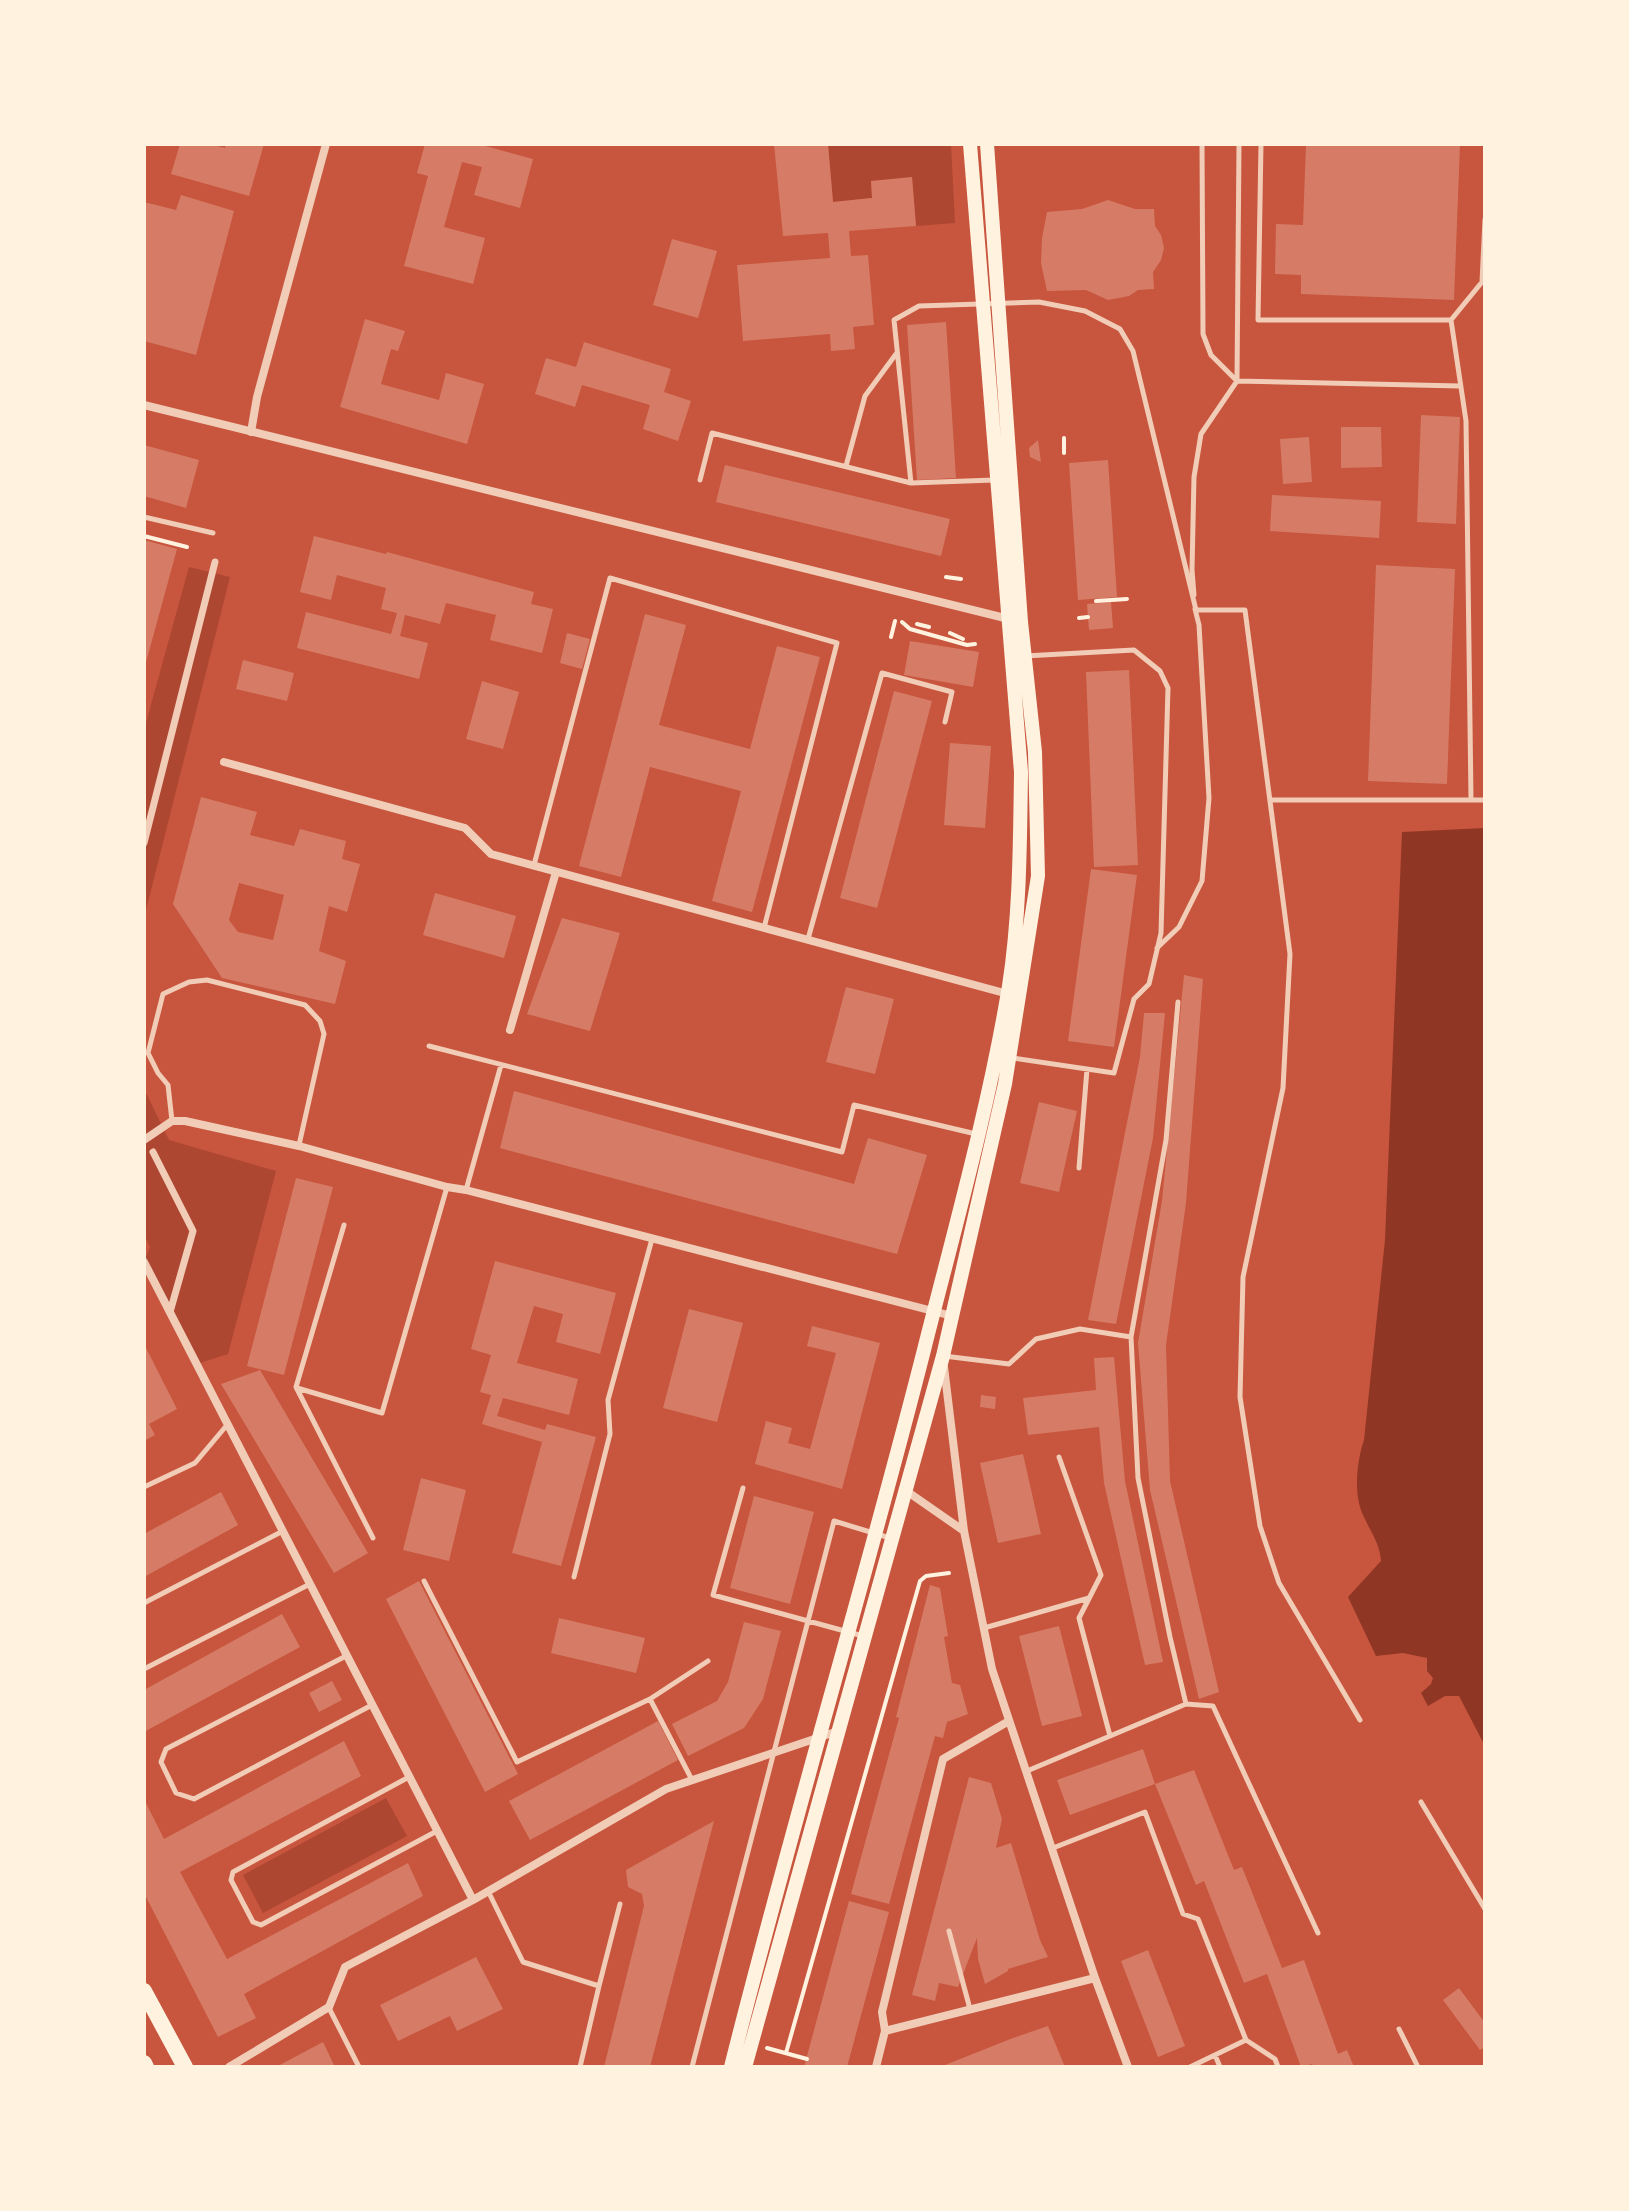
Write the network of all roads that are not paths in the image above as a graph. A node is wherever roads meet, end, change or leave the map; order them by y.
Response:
1 (326, 144) edge
2 (970, 144) edge
3 (987, 144) edge
4 (1202, 144) edge
5 (1239, 144) edge
6 (1261, 144) edge
7 (1485, 219) edge
8 (1000, 302) junction
9 (982, 303) junction
10 (1451, 320) junction
11 (897, 353) junction
12 (1237, 381) junction
13 (1460, 386) junction
14 (144, 405) edge
15 (251, 432) junction
16 (846, 466) junction
17 (1004, 479) junction
18 (700, 480) dead end
19 (911, 483) junction
20 (144, 517) edge
21 (213, 533) dead end
22 (215, 562) dead end
23 (1196, 610) junction
24 (1014, 620) junction
25 (1024, 656) junction
26 (945, 722) dead end
27 (224, 762) dead end
28 (1471, 799) junction
29 (1270, 800) junction
30 (1485, 800) edge
31 (144, 843) edge
32 (534, 865) junction
33 (556, 872) junction
34 (764, 928) junction
35 (808, 940) junction
36 (1157, 948) junction
37 (1014, 995) junction
38 (1178, 1002) dead end
39 (510, 1030) dead end
40 (429, 1046) dead end
41 (1010, 1058) junction
42 (501, 1065) junction
43 (1087, 1069) junction
44 (172, 1121) junction
45 (985, 1136) junction
46 (144, 1140) edge
47 (299, 1146) junction
48 (153, 1152) dead end
49 (1079, 1168) dead end
50 (447, 1187) junction
51 (466, 1190) junction
52 (344, 1225) dead end
53 (652, 1238) junction
54 (144, 1262) edge
55 (934, 1311) junction
56 (170, 1312) junction
57 (952, 1316) junction
58 (1131, 1337) junction
59 (943, 1356) junction
60 (296, 1387) junction
61 (227, 1424) junction
62 (1059, 1457) dead end
63 (144, 1487) edge
64 (743, 1488) dead end
65 (905, 1490) junction
66 (283, 1531) junction
67 (964, 1531) junction
68 (875, 1534) junction
69 (373, 1538) dead end
70 (891, 1538) junction
71 (574, 1577) dead end
72 (424, 1581) dead end
73 (310, 1584) junction
74 (1089, 1598) junction
75 (144, 1603) edge
76 (807, 1620) junction
77 (983, 1628) junction
78 (848, 1632) junction
79 (864, 1636) junction
80 (347, 1656) junction
81 (708, 1661) dead end
82 (144, 1669) edge
83 (650, 1699) junction
84 (1186, 1704) junction
85 (372, 1705) junction
86 (1360, 1720) dead end
87 (1009, 1721) junction
88 (839, 1731) junction
89 (1110, 1736) junction
90 (819, 1737) junction
91 (772, 1753) junction
92 (1026, 1771) junction
93 (409, 1777) junction
94 (692, 1781) junction
95 (1421, 1802) dead end
96 (437, 1831) junction
97 (1052, 1849) junction
98 (488, 1891) junction
99 (473, 1900) junction
100 (620, 1904) dead end
101 (1485, 1909) edge
102 (949, 1931) dead end
103 (1318, 1933) dead end
104 (1095, 1978) junction
105 (599, 1986) junction
106 (144, 1991) edge
107 (329, 2007) junction
108 (970, 2010) junction
109 (1399, 2029) dead end
110 (885, 2031) junction
111 (1246, 2040) junction
112 (1215, 2055) junction
113 (185, 2067) edge
114 (229, 2067) edge
115 (359, 2067) edge
116 (580, 2067) edge
117 (692, 2067) edge
118 (731, 2067) edge
119 (745, 2067) edge
120 (876, 2067) edge
121 (1128, 2067) edge
122 (1190, 2067) edge
123 (1220, 2067) edge
124 (1278, 2067) edge
125 (1418, 2067) edge

1 - 15 street
2 - 9 main road
3 - 8 main road
4 - 12 lane
5 - 12 lane
6 - 10 lane
7 - 10 lane
8 - 9 lane
8 - 17 main road
8 - 23 lane
9 - 11 lane
9 - 17 main road
10 - 13 lane
11 - 16 lane
11 - 19 lane
12 - 13 lane
12 - 23 lane
13 - 28 lane
14 - 15 street
15 - 24 street
16 - 18 lane
16 - 19 lane
17 - 19 lane
17 - 24 main road
20 - 21 lane
22 - 31 street
23 - 29 lane
23 - 36 lane
24 - 25 main road
24 - 37 main road
25 - 36 lane
25 - 37 main road
26 - 35 lane
27 - 32 street
28 - 29 lane
28 - 30 lane
29 - 86 lane
32 - 33 street
32 - 34 lane
33 - 34 street
33 - 39 street
34 - 35 street
35 - 37 street
36 - 43 lane
37 - 41 main road
37 - 45 main road
38 - 58 lane
40 - 42 lane
41 - 43 lane
41 - 45 main road
42 - 45 lane
42 - 51 lane
43 - 49 lane
44 - 46 street
44 - 47 street
44 - 47 lane
45 - 55 main road
45 - 57 main road
47 - 50 street
48 - 56 street
50 - 51 street
50 - 60 lane
51 - 53 street
52 - 60 lane
53 - 55 street
53 - 71 lane
54 - 56 street
55 - 57 street
55 - 68 main road
56 - 61 street
57 - 59 main road
58 - 59 lane
58 - 84 lane
59 - 65 main road
59 - 67 street
60 - 69 lane
61 - 63 lane
61 - 66 street
62 - 74 lane
64 - 76 lane
65 - 67 street
65 - 70 main road
66 - 73 street
66 - 75 lane
67 - 77 street
68 - 70 lane
68 - 76 lane
68 - 78 main road
70 - 79 main road
72 - 83 lane
73 - 80 street
73 - 82 lane
74 - 77 lane
74 - 89 lane
76 - 78 lane
76 - 91 lane
77 - 87 street
78 - 79 lane
78 - 90 main road
79 - 88 main road
80 - 85 street
80 - 85 lane
81 - 83 lane
83 - 94 lane
84 - 89 lane
84 - 103 lane
85 - 93 street
87 - 92 street
87 - 110 street
88 - 90 street
88 - 119 main road
89 - 92 lane
90 - 91 street
90 - 118 main road
91 - 94 street
91 - 117 lane
92 - 97 street
93 - 96 street
93 - 96 lane
94 - 98 street
95 - 101 lane
96 - 99 street
97 - 104 street
97 - 111 lane
98 - 99 street
98 - 105 lane
99 - 107 street
100 - 105 lane
102 - 108 lane
104 - 108 street
104 - 121 street
105 - 116 lane
106 - 113 main road
107 - 114 street
107 - 115 lane
108 - 110 street
109 - 125 lane
110 - 120 street
111 - 112 lane
111 - 124 lane
112 - 122 lane
112 - 123 lane

